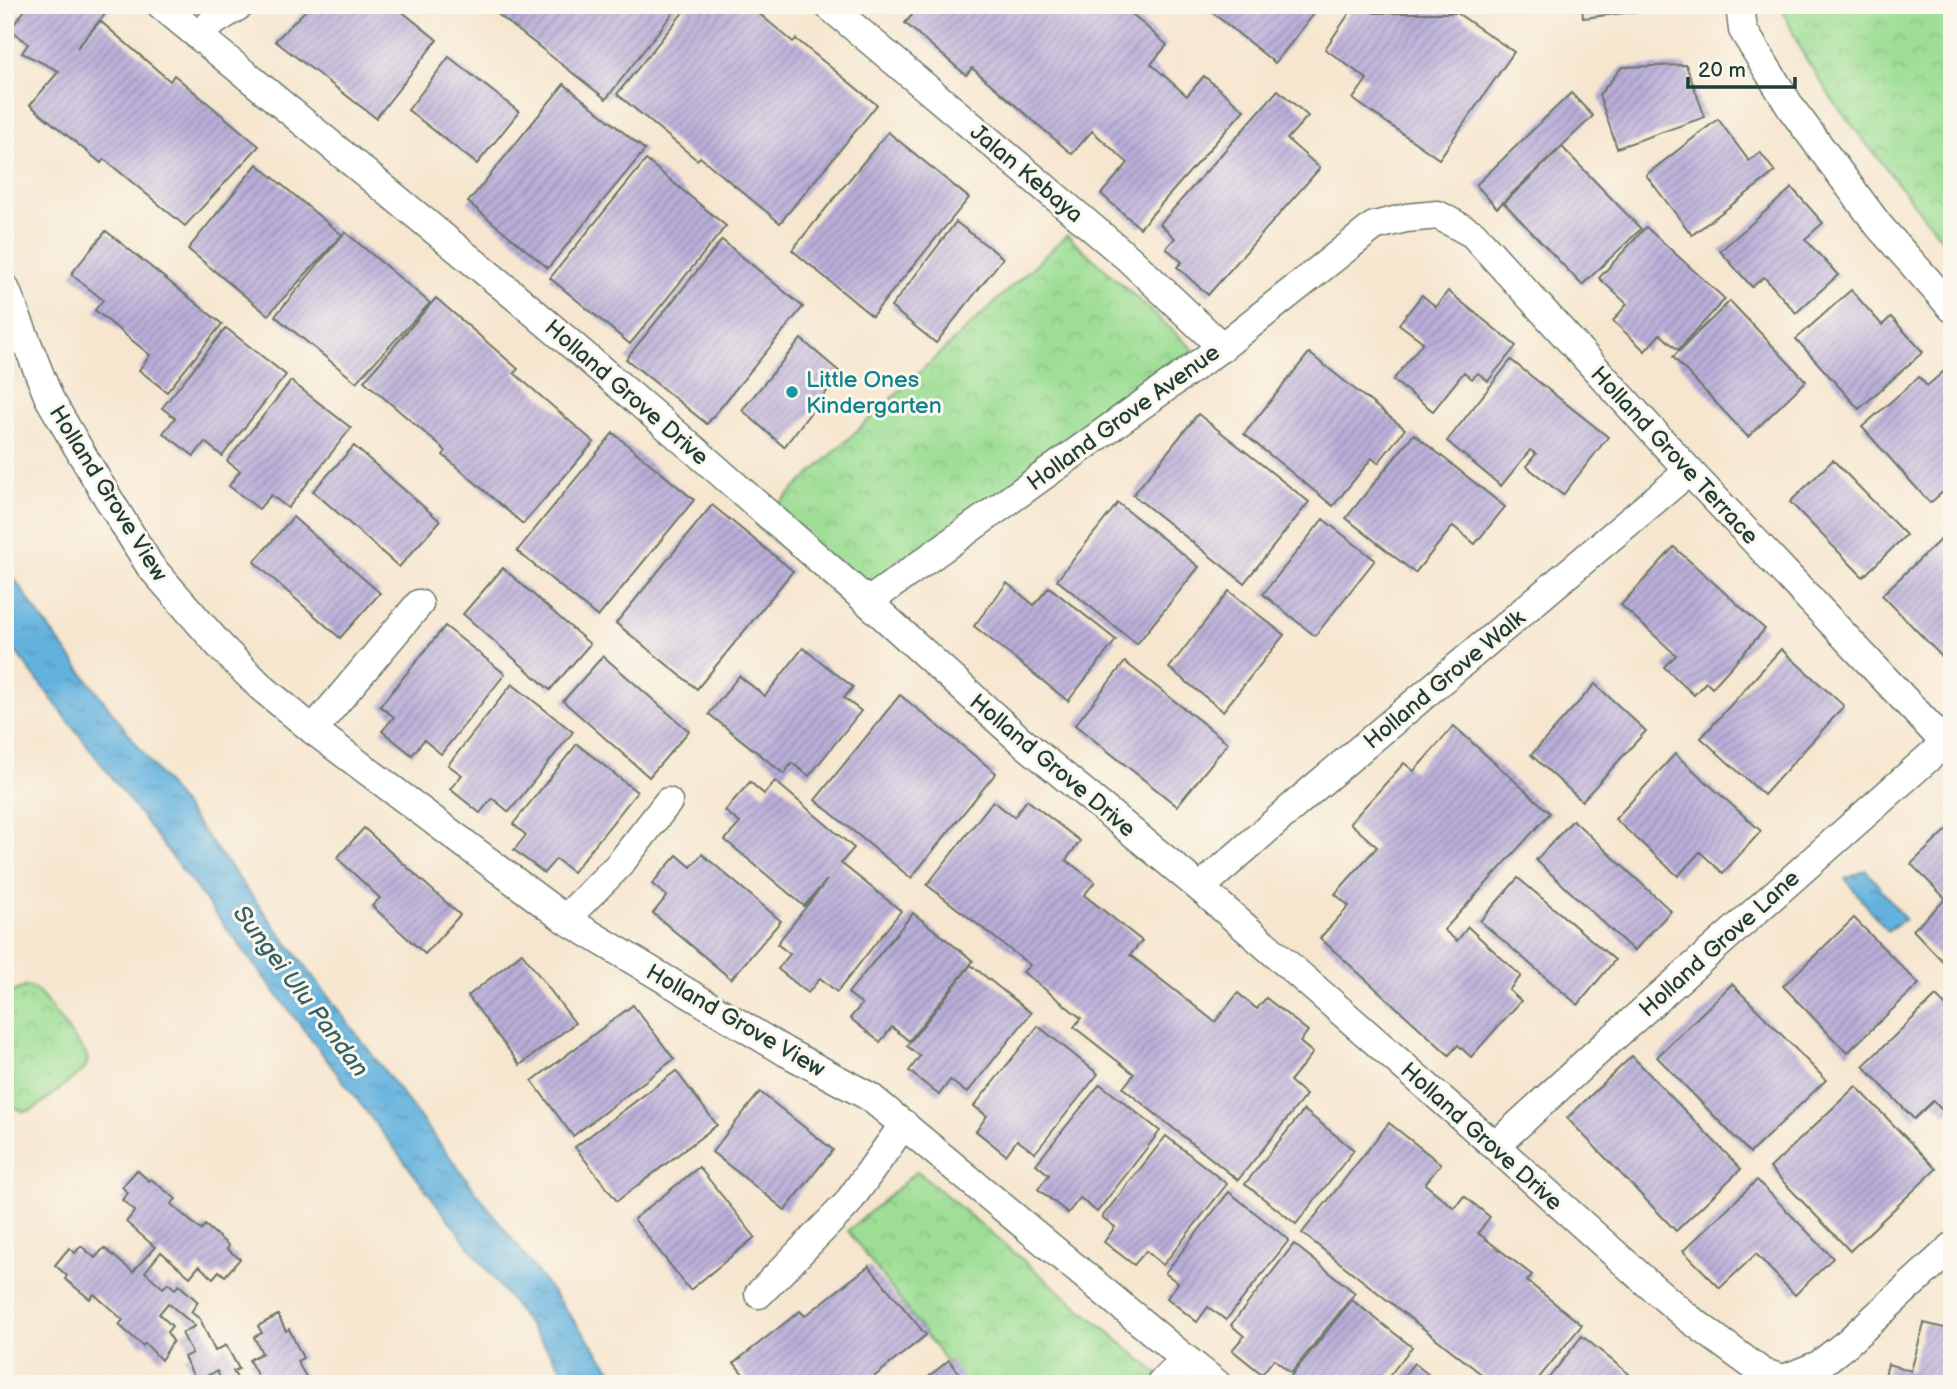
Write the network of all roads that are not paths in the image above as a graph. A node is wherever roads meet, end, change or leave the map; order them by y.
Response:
1 (161, 5) edge
2 (240, 5) edge
3 (828, 5) edge
4 (1740, 5) edge
5 (200, 37) junction
6 (1374, 226) joint
7 (5, 288) edge
8 (1952, 308) edge
9 (1222, 347) junction
10 (1689, 471) junction
11 (868, 602) junction
12 (419, 604) dead end
13 (313, 730) junction
14 (1948, 746) edge
15 (668, 802) dead end
16 (1200, 888) junction
17 (565, 919) junction
18 (904, 1124) junction
19 (1495, 1146) junction
20 (1952, 1247) edge
21 (759, 1294) dead end
22 (1186, 1360) junction
23 (1160, 1384) edge
24 (1217, 1384) edge

1 - 5 street, Holland Grove Drive
2 - 5 street
3 - 9 street, Jalan Kebaya
4 - 8 street
5 - 11 street, Holland Grove Drive
6 - 9 street, Holland Grove Avenue
6 - 10 street, Holland Grove Terrace
7 - 13 street, Holland Grove View
9 - 11 street, Holland Grove Avenue
10 - 14 street, Holland Grove Terrace
10 - 16 street, Holland Grove Walk
11 - 16 street, Holland Grove Drive
12 - 13 street
13 - 17 street, Holland Grove View
14 - 19 street, Holland Grove Lane
15 - 17 street
16 - 19 street, Holland Grove Drive
17 - 18 street, Holland Grove View
18 - 21 street
18 - 22 street, Holland Grove View
19 - 20 street, Holland Grove Drive
22 - 23 street
22 - 24 street, Holland Grove View

